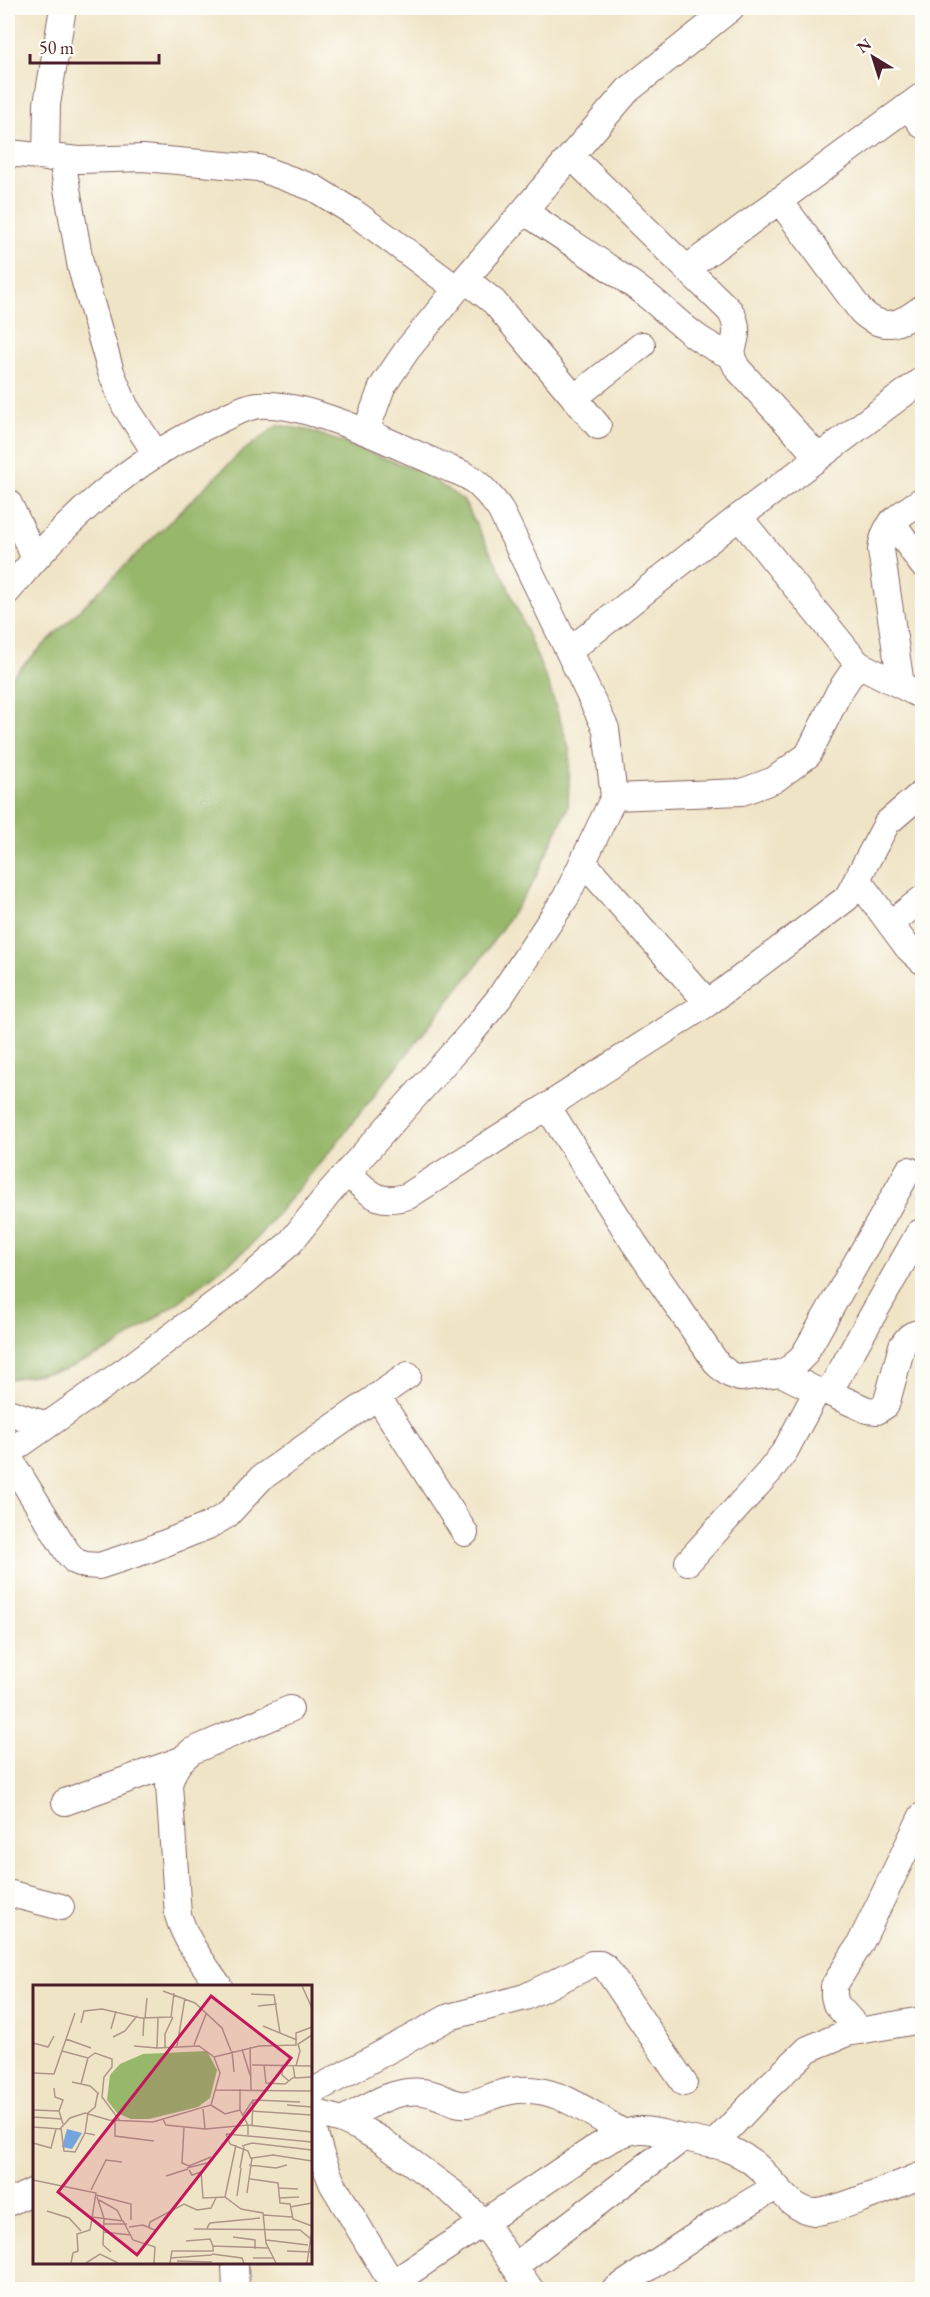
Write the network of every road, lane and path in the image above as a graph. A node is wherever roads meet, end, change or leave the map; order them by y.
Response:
1 (63, 8) edge
2 (731, 8) edge
3 (918, 109) edge
4 (8, 153) edge
5 (571, 156) junction
6 (54, 159) junction
7 (779, 200) junction
8 (524, 211) junction
9 (686, 269) junction
10 (461, 284) junction
11 (922, 308) edge
12 (642, 345) dead end
13 (731, 355) junction
14 (922, 380) edge
15 (574, 398) junction
16 (598, 426) dead end
17 (366, 431) junction
18 (156, 454) junction
19 (818, 457) junction
20 (922, 500) edge
21 (8, 502) edge
22 (739, 517) junction
23 (892, 522) junction
24 (35, 558) junction
25 (922, 564) edge
26 (8, 591) edge
27 (569, 651) junction
28 (858, 664) junction
29 (912, 691) edge
30 (922, 793) edge
31 (614, 797) junction
32 (583, 862) junction
33 (857, 879) junction
34 (922, 899) edge
35 (890, 924) junction
36 (922, 961) edge
37 (708, 1003) junction
38 (547, 1106) junction
39 (909, 1170) dead end
40 (347, 1173) junction
41 (919, 1233) dead end
42 (922, 1333) edge
43 (781, 1373) junction
44 (408, 1375) dead end
45 (821, 1391) junction
46 (377, 1396) junction
47 (8, 1412) edge
48 (47, 1425) junction
49 (8, 1455) edge
50 (465, 1533) dead end
51 (688, 1562) dead end
52 (290, 1709) dead end
53 (181, 1760) junction
54 (65, 1802) dead end
55 (922, 1816) edge
56 (8, 1893) edge
57 (61, 1907) dead end
58 (218, 1985) edge
59 (922, 2020) edge
60 (860, 2031) junction
61 (684, 2083) dead end
62 (312, 2092) edge
63 (312, 2112) edge
64 (342, 2120) junction
65 (312, 2124) edge
66 (624, 2133) junction
67 (683, 2138) junction
68 (713, 2145) junction
69 (922, 2175) edge
70 (776, 2187) junction
71 (33, 2191) edge
72 (8, 2203) edge
73 (483, 2222) junction
74 (515, 2266) junction
75 (395, 2286) edge
76 (531, 2289) edge
77 (615, 2289) edge

1 - 6 street
2 - 5 street
3 - 7 street
4 - 6 street
5 - 8 street
5 - 9 street
6 - 10 street
6 - 18 street
7 - 9 street
7 - 11 street
8 - 10 street
8 - 13 street
9 - 13 street
10 - 15 street
10 - 17 street
12 - 15 street
13 - 19 street
14 - 19 street
15 - 16 street
17 - 18 street
17 - 27 street
18 - 24 street
19 - 22 street
20 - 23 street
21 - 24 street
22 - 27 street
22 - 28 street
23 - 25 street
23 - 29 street
24 - 26 street
27 - 31 street
28 - 29 street
28 - 31 street
30 - 33 street
31 - 32 street
32 - 37 street
32 - 40 street
33 - 35 street
33 - 37 street
34 - 35 street
35 - 36 street
37 - 38 street
38 - 40 street
38 - 43 street
39 - 43 street
40 - 48 street
41 - 45 street
42 - 45 street
43 - 45 street
44 - 46 street
45 - 51 street
46 - 49 street
46 - 50 street
47 - 48 street
48 - 49 street
52 - 53 street
53 - 54 street
53 - 58 street
55 - 60 street
56 - 57 street
59 - 60 street
60 - 68 street
61 - 62 street
63 - 64 street
64 - 66 street
64 - 73 street
65 - 75 street
66 - 67 street
66 - 73 street
67 - 68 street
67 - 74 street
68 - 70 street
69 - 70 street
70 - 77 street
71 - 72 street
73 - 74 street
73 - 75 street
74 - 76 street

